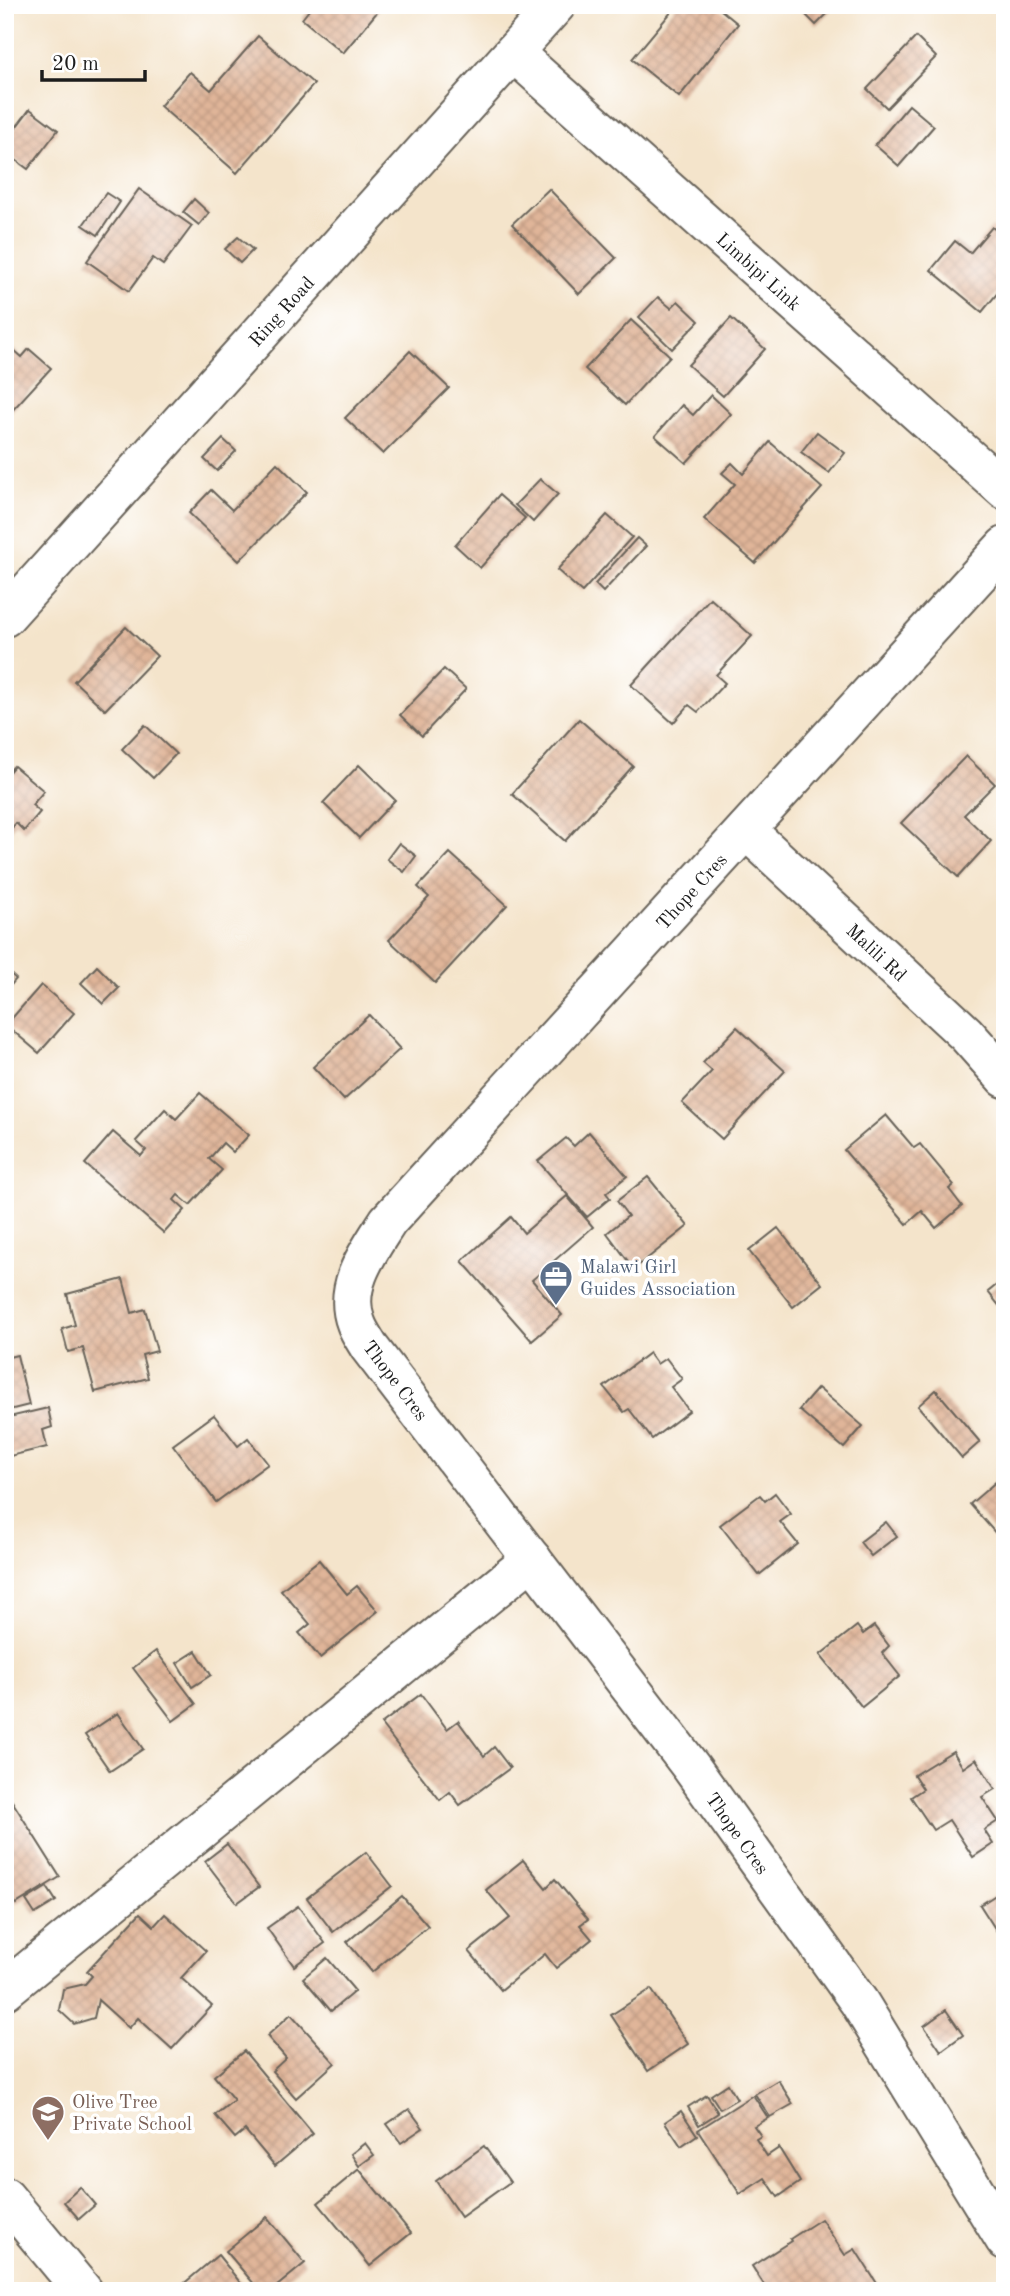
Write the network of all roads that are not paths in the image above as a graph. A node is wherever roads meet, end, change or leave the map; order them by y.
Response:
1 (556, 5) edge
2 (514, 53) junction
3 (1005, 490) edge
4 (1005, 546) edge
5 (5, 617) edge
6 (746, 831) junction
7 (1005, 1078) edge
8 (531, 1559) junction
9 (5, 1990) edge
10 (5, 2197) edge
11 (1005, 2240) edge
12 (83, 2291) edge

1 - 2 street, Ring Road
2 - 3 street, Limbipi Link
2 - 5 street, Ring Road
4 - 6 street, Thope Cres
6 - 7 street, Malili Rd
6 - 8 street, Thope Cres
8 - 9 street
8 - 11 street, Thope Cres
10 - 12 street

